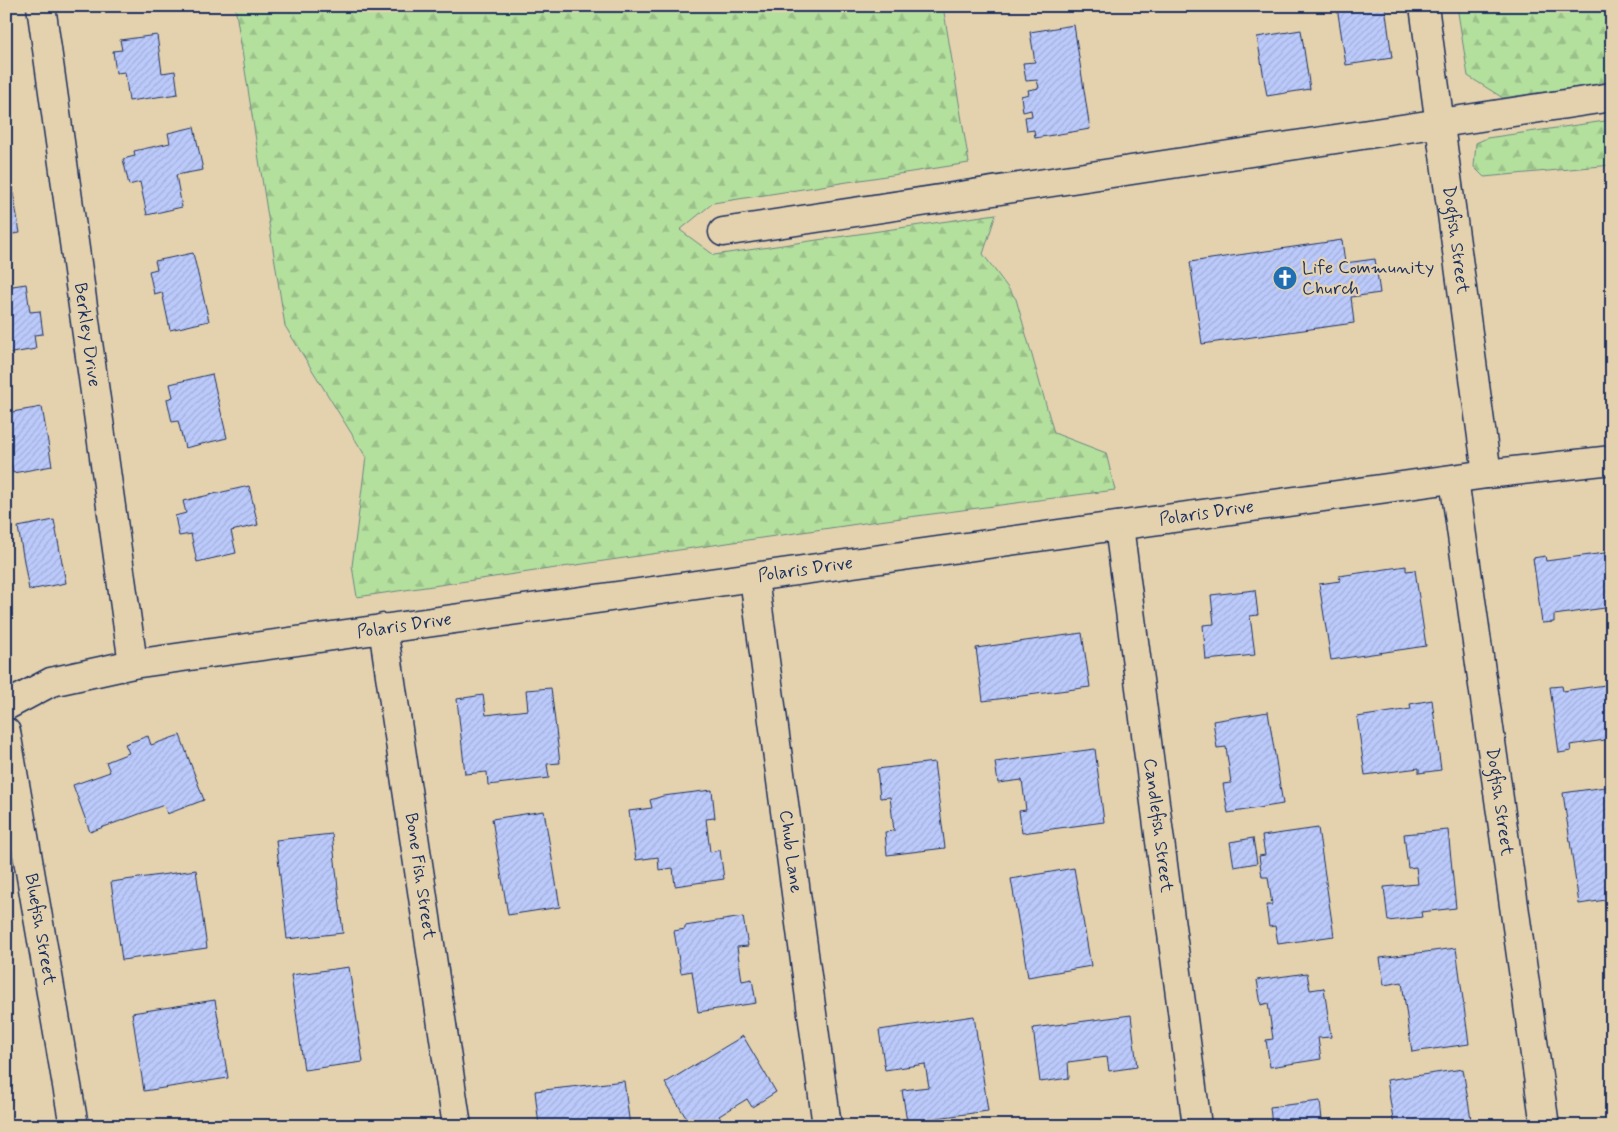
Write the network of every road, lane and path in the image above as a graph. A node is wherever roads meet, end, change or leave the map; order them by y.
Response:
1 (42, 6) edge
2 (1424, 6) edge
3 (1612, 97) edge
4 (1441, 122) junction
5 (723, 232) dead end
6 (1612, 460) edge
7 (1487, 474) junction
8 (1454, 479) junction
9 (1119, 526) junction
10 (754, 578) junction
11 (383, 628) junction
12 (133, 664) junction
13 (6, 706) edge
14 (6, 732) edge
15 (74, 1126) edge
16 (457, 1126) edge
17 (827, 1126) edge
18 (1197, 1126) edge
19 (1545, 1126) edge

1 - 12 street, Berkley Drive
2 - 4 street, Dogfish Street
3 - 4 street
4 - 5 street
4 - 7 street, Dogfish Street
6 - 7 street, Polaris Drive
7 - 8 street, Polaris Drive
8 - 9 street, Polaris Drive
8 - 19 street, Dogfish Street
9 - 10 street, Polaris Drive
9 - 18 street, Candlefish Street
10 - 11 street, Polaris Drive
10 - 17 street, Chub Lane
11 - 12 street, Polaris Drive
11 - 16 street, Bone Fish Street
12 - 13 street, Polaris Drive
14 - 15 street, Bluefish Street

